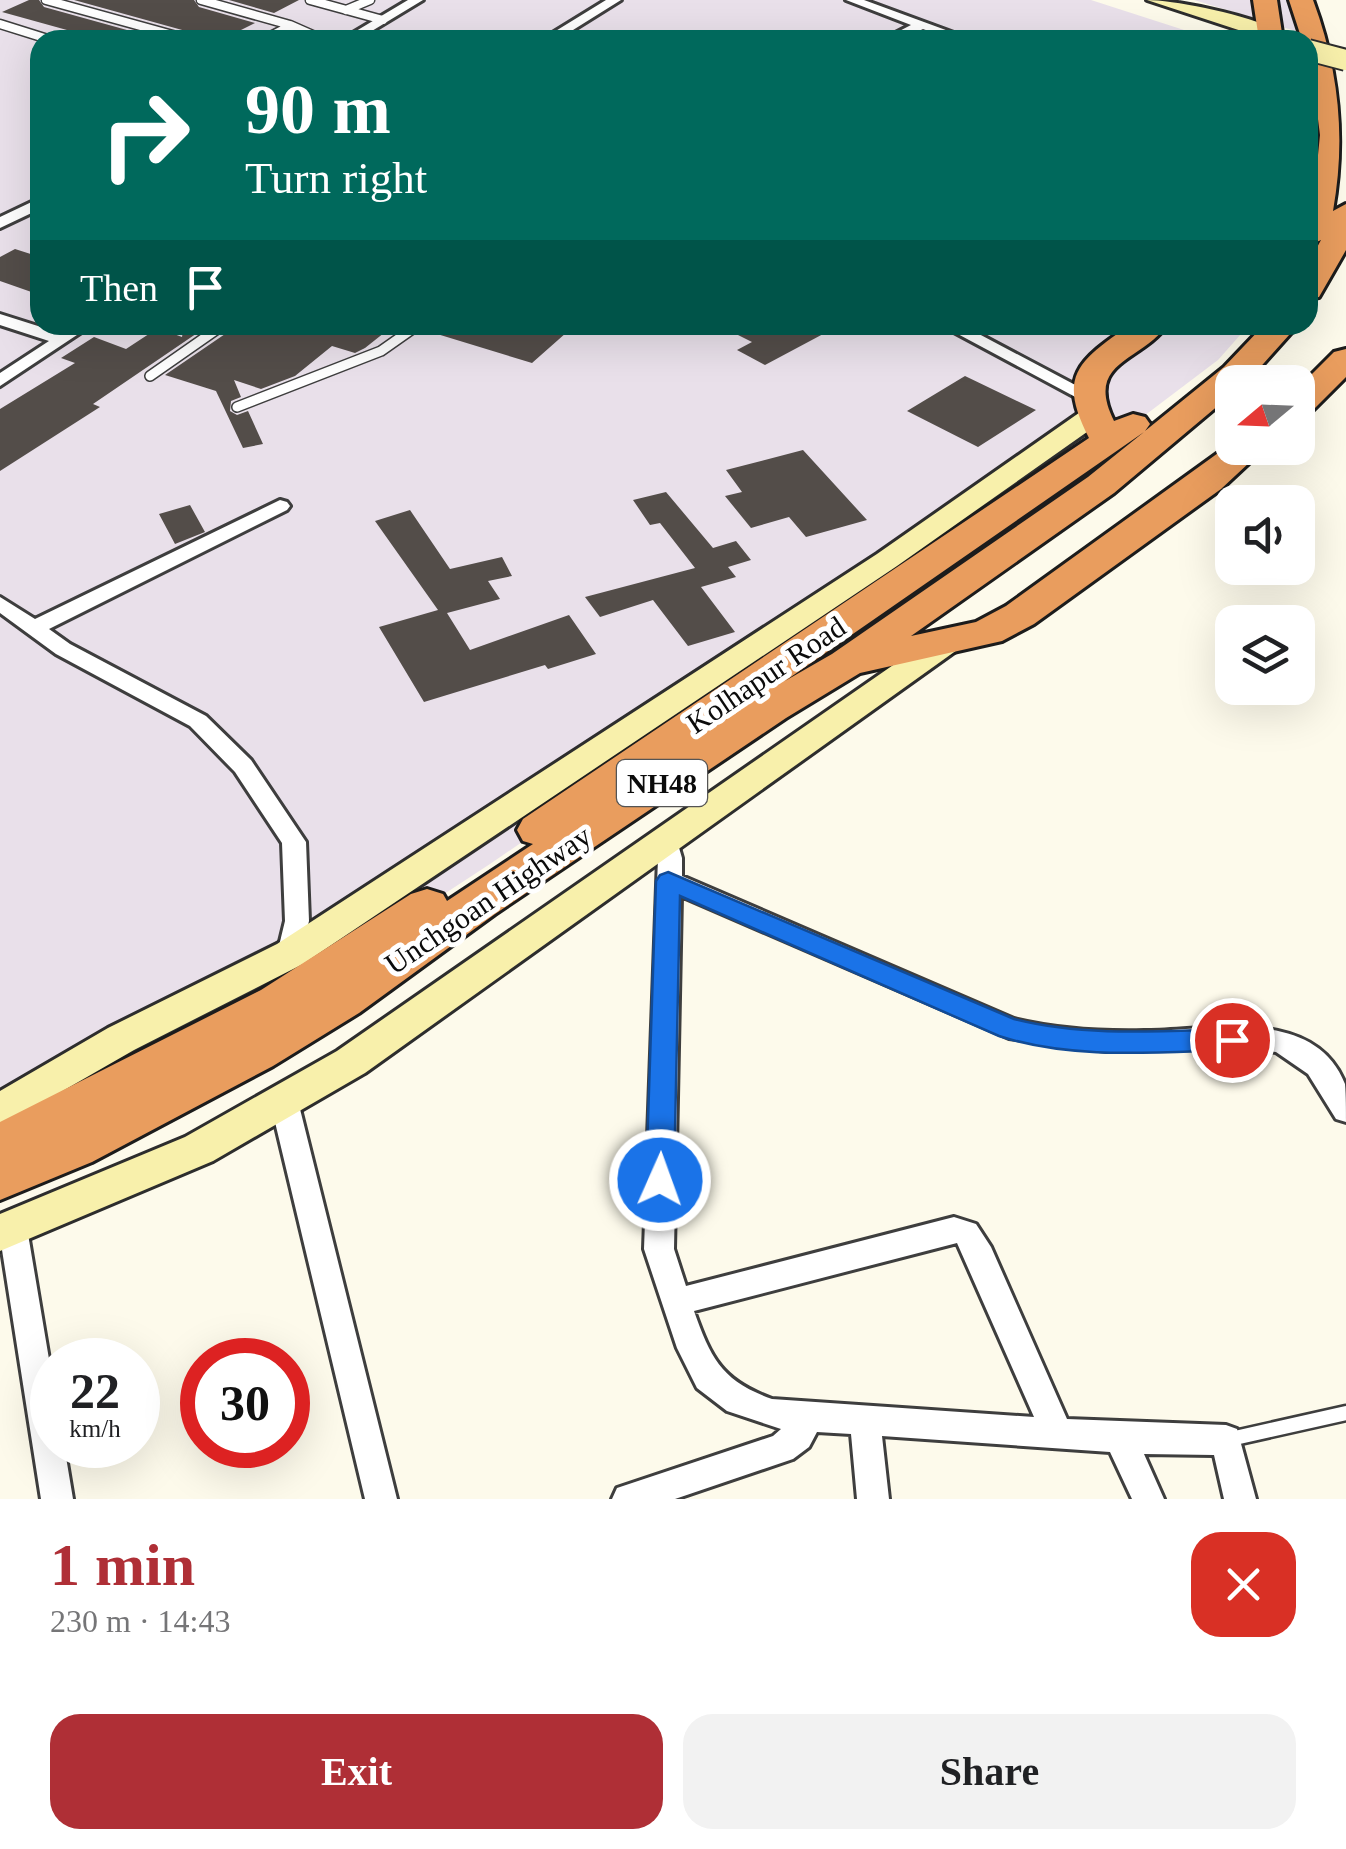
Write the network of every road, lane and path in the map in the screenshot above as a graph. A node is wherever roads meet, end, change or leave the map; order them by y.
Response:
1 (46, 0) edge
2 (201, 0) edge
3 (310, 0) edge
4 (370, 0) edge
5 (417, 0) edge
6 (615, 0) edge
7 (852, 0) edge
8 (1128, 0) edge
9 (1156, 0) edge
10 (1265, 0) edge
11 (1301, 0) edge
12 (1322, 0) edge
13 (346, 10) junction
14 (383, 20) junction
15 (0, 24) edge
16 (290, 25) junction
17 (921, 25) junction
18 (155, 30) edge
19 (281, 30) edge
20 (301, 30) edge
21 (366, 30) edge
22 (565, 30) edge
23 (910, 30) edge
24 (936, 30) edge
25 (1239, 30) edge
26 (1244, 30) edge
27 (1267, 30) edge
28 (1309, 30) edge
29 (30, 33) edge
30 (1318, 53) edge
31 (1346, 60) edge
32 (1318, 61) edge
33 (1346, 70) edge
34 (30, 207) edge
35 (1318, 212) edge
36 (1346, 213) edge
37 (0, 223) edge
38 (1318, 273) edge
39 (0, 319) edge
40 (30, 329) edge
41 (49, 335) edge
42 (68, 335) edge
43 (209, 335) edge
44 (404, 335) edge
45 (965, 335) edge
46 (1138, 335) edge
47 (1241, 335) edge
48 (1273, 335) edge
49 (61, 339) junction
50 (1346, 358) edge
51 (150, 376) dead end
52 (0, 381) edge
53 (1315, 389) edge
54 (237, 407) dead end
55 (1097, 417) junction
56 (1227, 465) edge
57 (280, 506) dead end
58 (0, 603) edge
59 (33, 628) junction
60 (946, 643) junction
61 (846, 663) junction
62 (667, 840) junction
63 (668, 881) junction
64 (290, 954) junction
65 (284, 1100) junction
66 (0, 1111) edge
67 (1346, 1111) edge
68 (0, 1144) edge
69 (0, 1177) edge
70 (6, 1230) edge
71 (676, 1302) junction
72 (1346, 1413) edge
73 (809, 1416) junction
74 (866, 1420) junction
75 (1057, 1433) junction
76 (1120, 1438) junction
77 (1226, 1440) junction
78 (56, 1499) edge
79 (381, 1499) edge
80 (628, 1499) edge
81 (873, 1499) edge
82 (1148, 1499) edge
83 (1240, 1499) edge

1 - 18 lane
2 - 16 lane
3 - 13 lane
4 - 13 lane
5 - 14 street
6 - 22 street
7 - 17 street
8 - 25 street
9 - 26 street
10 - 27 highway
11 - 28 highway
12 - 33 highway
13 - 14 lane
14 - 21 street
15 - 29 lane
16 - 19 lane
16 - 20 lane
17 - 23 street
17 - 24 street
30 - 31 street, bridge
32 - 35 highway
34 - 37 street
36 - 38 highway
39 - 40 street
41 - 49 street
42 - 49 street
43 - 51 lane
44 - 54 lane
45 - 55 street
46 - 55 highway
47 - 55 highway, Kolhapur Road / NH48
48 - 61 highway, Unchgoan Highway / NH48
49 - 52 street
50 - 53 highway
55 - 64 street
55 - 68 highway, Kolhapur Road / NH48
56 - 60 highway
57 - 59 street
58 - 59 street
59 - 64 street
60 - 61 highway
60 - 62 street
61 - 69 highway, Unchgoan Highway / NH48
62 - 63 street
62 - 65 street
63 - 67 street
63 - 71 street
64 - 66 street
65 - 70 street
65 - 79 street
70 - 78 street
71 - 73 street
71 - 75 street
72 - 77 lane
73 - 74 street
73 - 80 street
74 - 75 street
74 - 81 street
75 - 76 street
76 - 77 street
76 - 82 street
77 - 83 street

